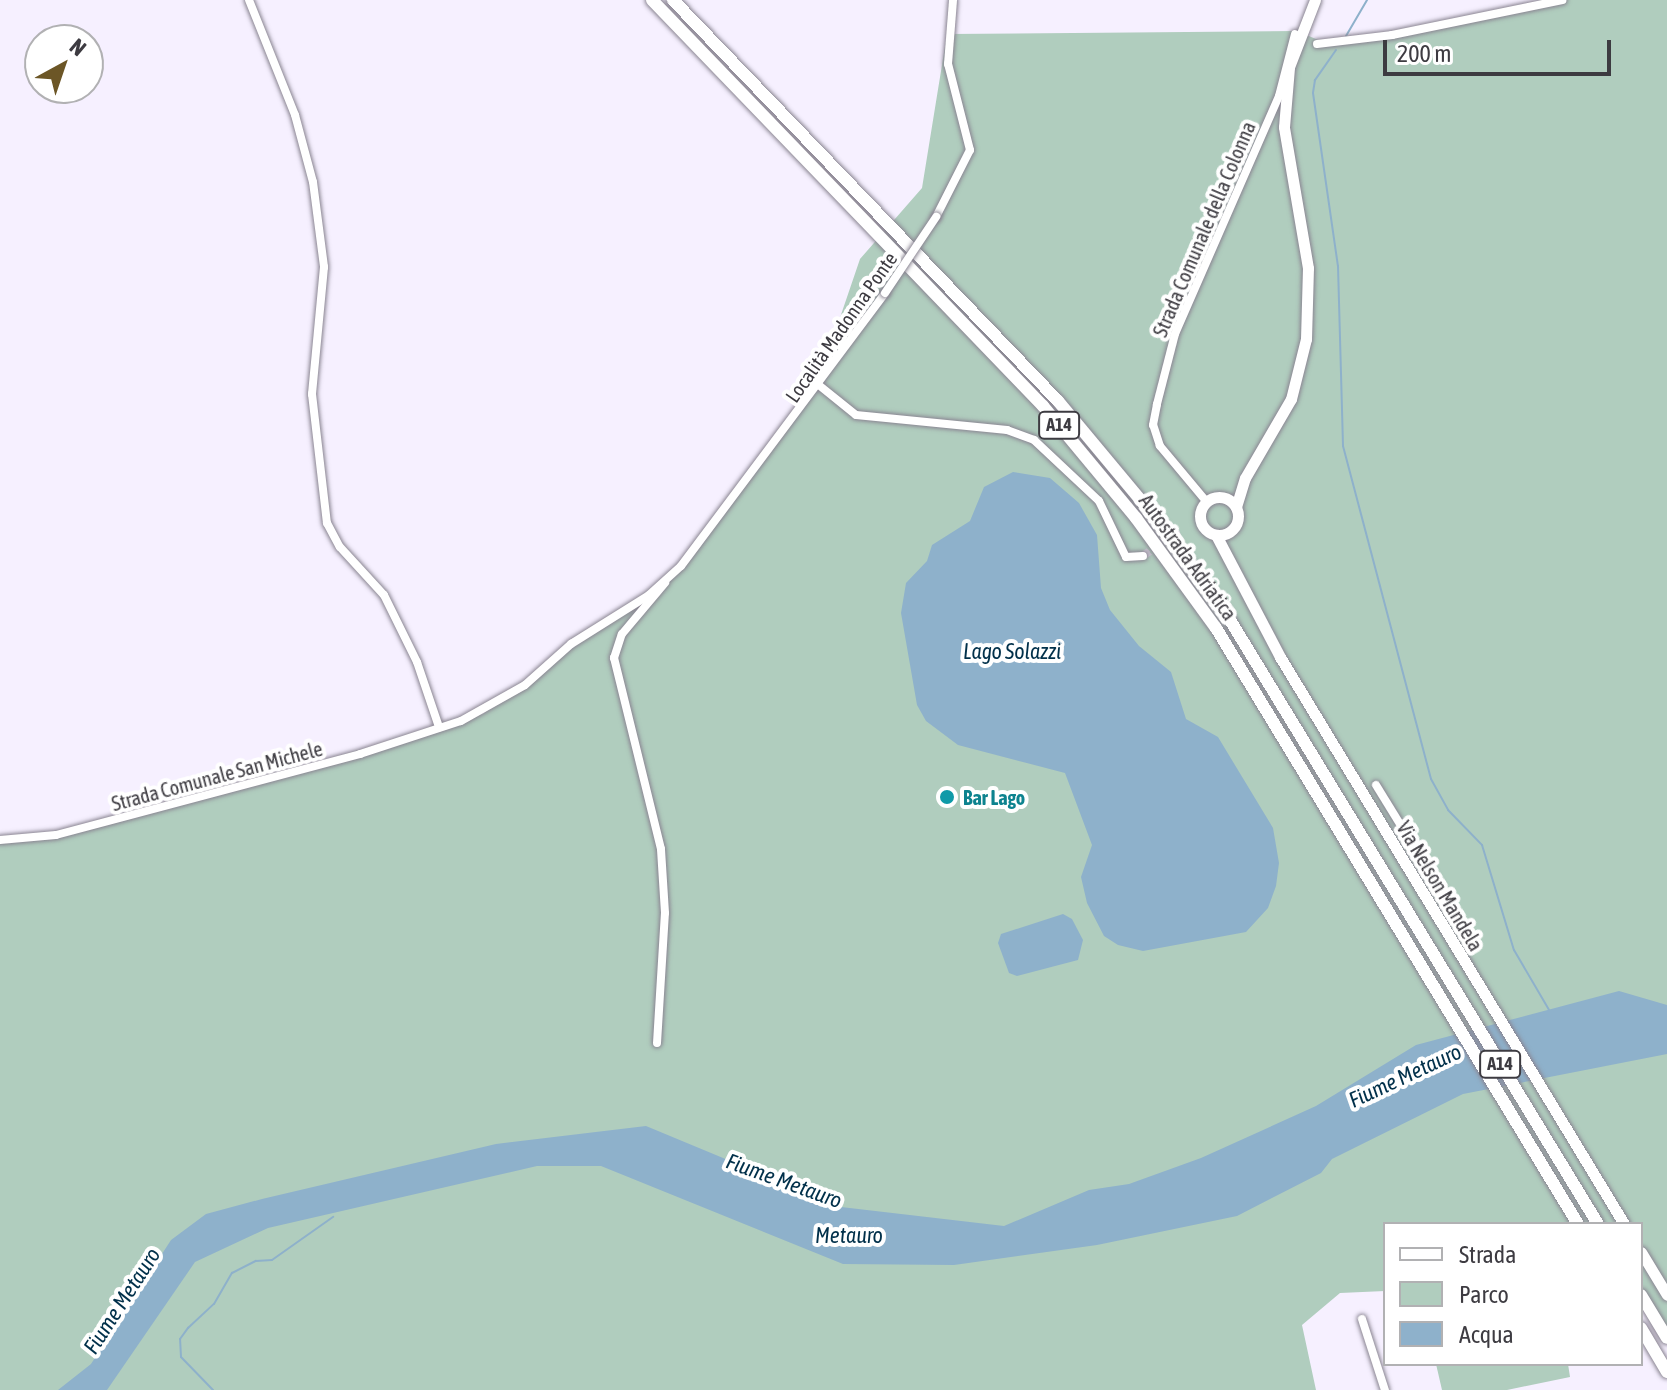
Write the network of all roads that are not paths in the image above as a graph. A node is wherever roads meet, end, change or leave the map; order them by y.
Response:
1 (249, 0) edge
2 (652, 0) edge
3 (673, 0) edge
4 (953, 0) edge
5 (1315, 0) edge
6 (1562, 0) edge
7 (1295, 34) dead end
8 (1317, 44) dead end
9 (820, 386) junction
10 (1245, 478) junction
11 (1222, 497) junction
12 (1206, 501) junction
13 (1236, 507) junction
14 (1233, 529) junction
15 (1216, 535) junction
16 (1143, 556) dead end
17 (1234, 561) junction
18 (666, 582) junction
19 (439, 727) junction
20 (1376, 785) dead end
21 (0, 840) edge
22 (1445, 897) dead end
23 (657, 1043) dead end
24 (1577, 1222) edge
25 (1597, 1222) edge
26 (1623, 1222) edge
27 (1644, 1257) edge
28 (1667, 1295) edge
29 (1643, 1298) edge
30 (1362, 1319) dead end
31 (1643, 1331) edge
32 (1667, 1338) edge
33 (1667, 1372) edge
34 (1385, 1390) edge

1 - 19 street
2 - 24 highway, Autostrada Adriatica / A14
3 - 25 highway, Autostrada Adriatica / A14
4 - 9 street, Località Madonna Ponte, bridge
5 - 10 main road
6 - 8 street
7 - 12 street, Strada Comunale della Colonna
9 - 16 street
9 - 18 street, Località Madonna Ponte
10 - 11 main road
10 - 13 main road
11 - 12 main road
11 - 13 main road
12 - 15 main road
13 - 14 main road
14 - 15 main road
14 - 17 main road, Via Nelson Mandela
15 - 17 main road, Via Nelson Mandela
17 - 26 main road, Via Nelson Mandela
18 - 19 street, Località Madonna Ponte
18 - 23 street, Località Madonna Ponte
19 - 21 street, Strada Comunale San Michele
20 - 22 street
27 - 28 main road
29 - 32 highway
30 - 34 street
31 - 33 highway

